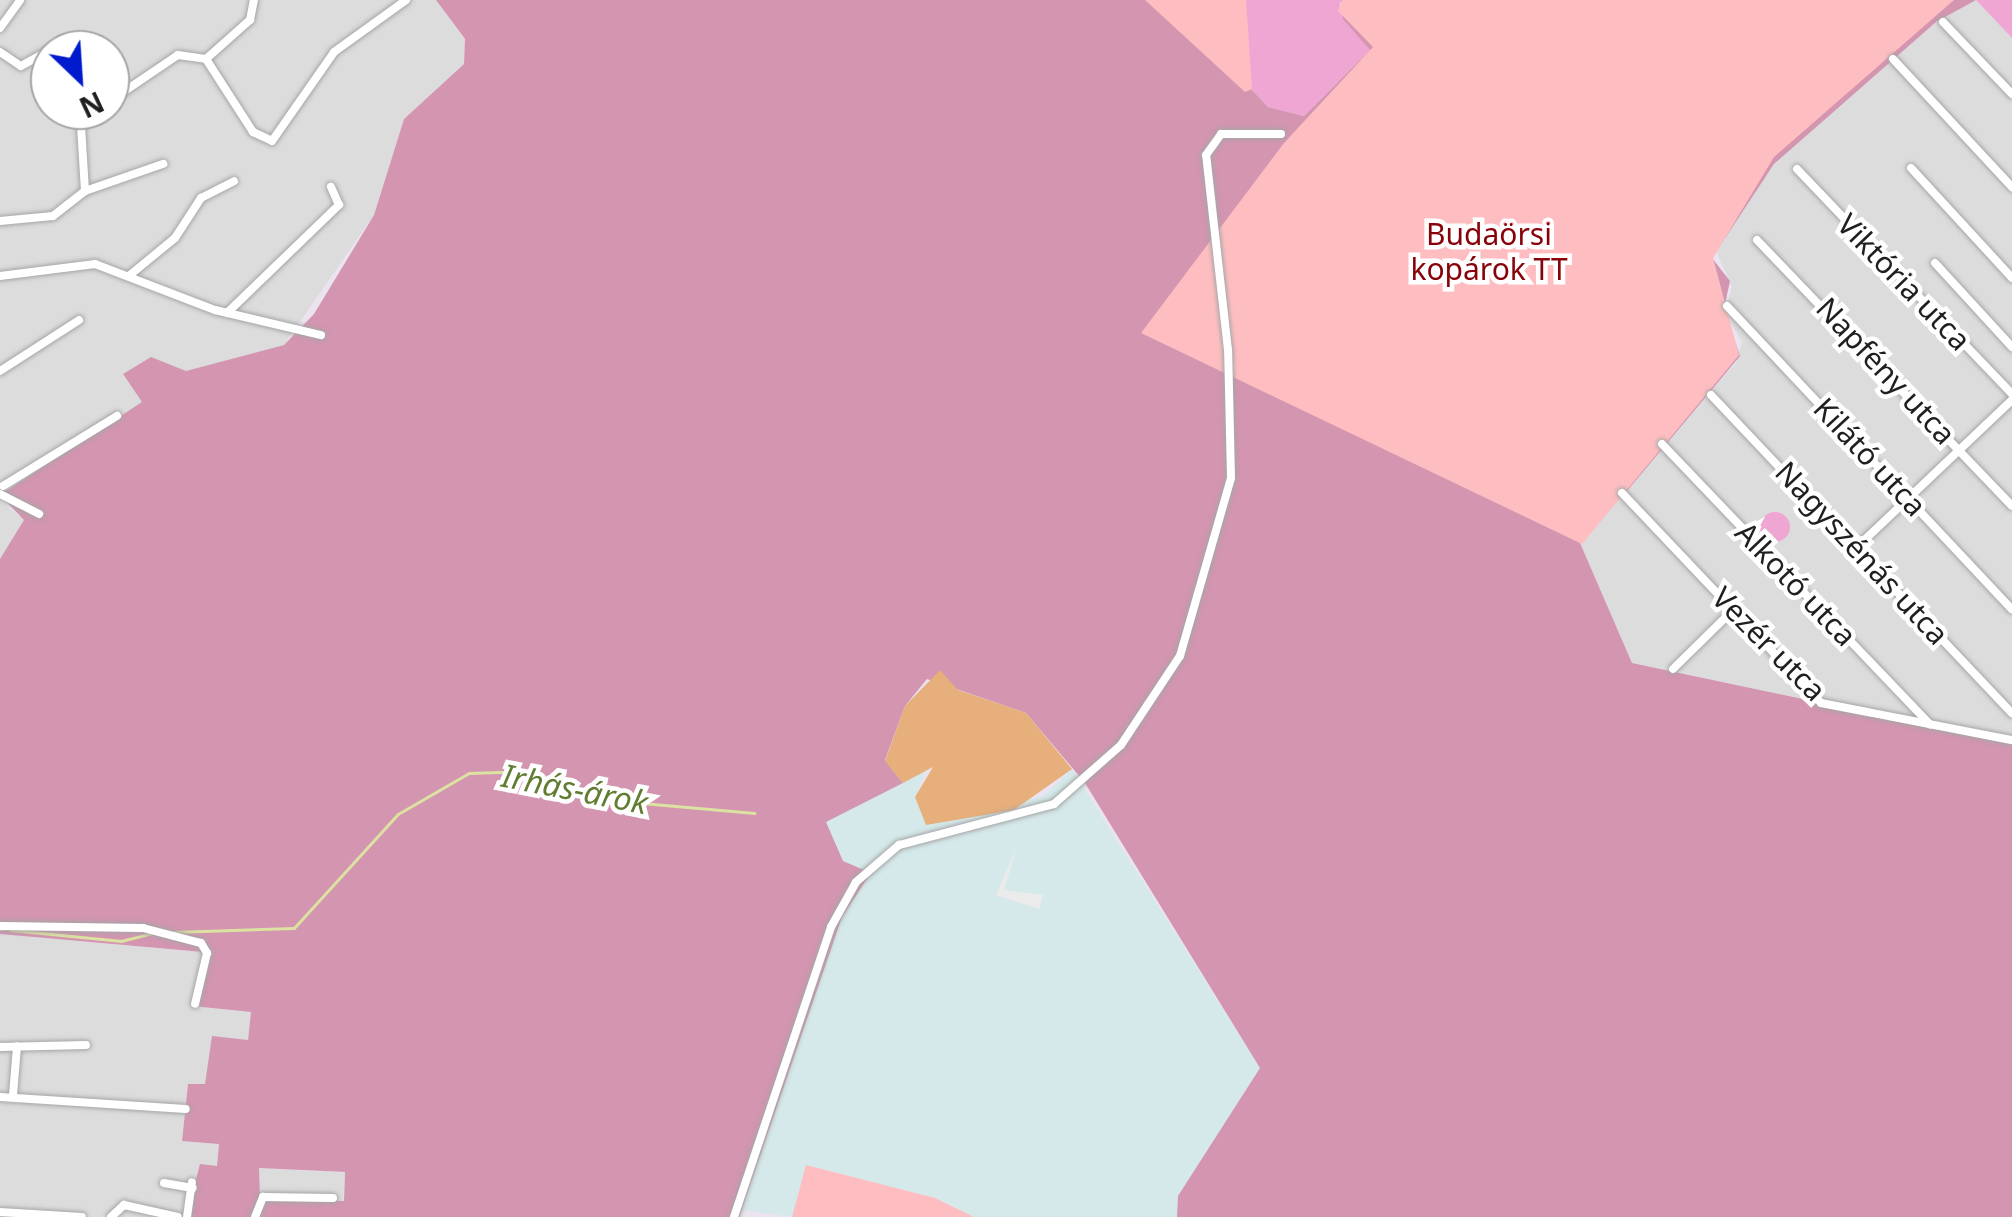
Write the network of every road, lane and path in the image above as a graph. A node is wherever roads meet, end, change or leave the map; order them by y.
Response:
1 (20, 0) edge
2 (254, 0) edge
3 (406, 0) edge
4 (1944, 22) dead end
5 (0, 28) edge
6 (0, 52) edge
7 (206, 59) junction
8 (1892, 59) dead end
9 (30, 61) edge
10 (130, 87) edge
11 (2012, 94) edge
12 (81, 130) edge
13 (1281, 134) dead end
14 (164, 164) dead end
15 (1911, 168) dead end
16 (1797, 169) dead end
17 (234, 182) dead end
18 (2012, 187) edge
19 (332, 188) dead end
20 (84, 192) junction
21 (0, 220) edge
22 (1757, 240) dead end
23 (1935, 263) dead end
24 (130, 275) junction
25 (0, 276) edge
26 (2012, 278) edge
27 (1727, 306) dead end
28 (228, 313) junction
29 (79, 320) dead end
30 (321, 335) dead end
31 (2012, 347) edge
32 (0, 372) edge
33 (1711, 395) dead end
34 (2012, 397) edge
35 (117, 416) dead end
36 (1662, 444) dead end
37 (1959, 450) junction
38 (2, 490) edge
39 (1622, 493) dead end
40 (1908, 498) junction
41 (2012, 506) edge
42 (39, 514) dead end
43 (1856, 548) junction
44 (2012, 608) edge
45 (1733, 610) junction
46 (1673, 669) dead end
47 (2012, 713) edge
48 (1930, 724) junction
49 (2012, 740) edge
50 (0, 926) edge
51 (196, 1004) dead end
52 (86, 1045) dead end
53 (16, 1046) junction
54 (0, 1047) edge
55 (12, 1095) junction
56 (0, 1096) edge
57 (186, 1109) dead end
58 (164, 1184) dead end
59 (333, 1198) dead end
60 (0, 1212) edge
61 (82, 1217) edge
62 (111, 1217) edge
63 (178, 1217) edge
64 (187, 1217) edge
65 (255, 1217) edge
66 (734, 1217) edge

1 - 5 street
2 - 7 street
3 - 7 street
4 - 11 street
6 - 9 street
7 - 10 street
8 - 18 street
12 - 20 street
13 - 66 street
14 - 20 street
15 - 26 street
16 - 34 street, Viktória utca
17 - 24 street
19 - 28 street
20 - 21 street
22 - 37 street, Napfény utca
23 - 31 street
24 - 25 street
24 - 28 street
27 - 40 street, Kilátó utca
28 - 30 street
29 - 32 street
33 - 43 street, Nagyszénás utca
34 - 37 street
35 - 38 street
36 - 48 street, Alkotó utca
37 - 40 street
37 - 41 street, Napfény utca
38 - 42 street
39 - 45 street, Vezér utca
40 - 43 street
40 - 44 street, Kilátó utca
43 - 47 street, Nagyszénás utca
45 - 46 street
45 - 48 street, Vezér utca
48 - 49 street, Vezér utca
50 - 51 street
52 - 53 street
53 - 54 street
53 - 55 street
55 - 56 street
55 - 57 street
58 - 64 street
59 - 65 street
60 - 61 street
62 - 63 street

